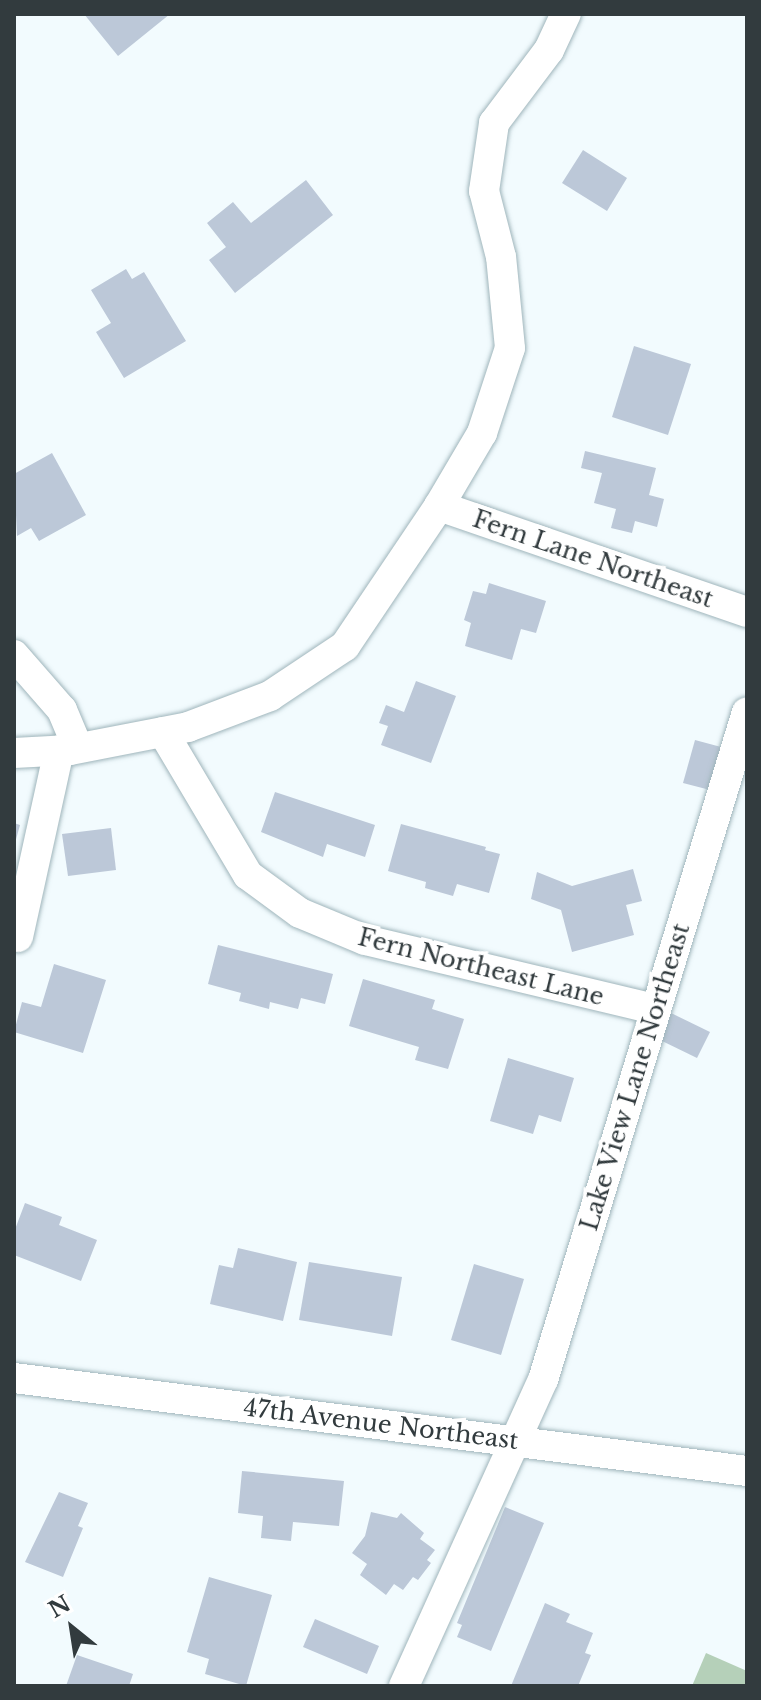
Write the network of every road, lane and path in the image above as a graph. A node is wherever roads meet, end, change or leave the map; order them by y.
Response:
1 (566, 14) edge
2 (439, 506) junction
3 (747, 612) edge
4 (14, 655) edge
5 (747, 712) edge
6 (163, 732) junction
7 (68, 749) junction
8 (14, 753) edge
9 (18, 937) dead end
10 (655, 1009) junction
11 (15, 1381) edge
12 (517, 1441) junction
13 (747, 1471) edge
14 (404, 1686) edge

1 - 2 street
2 - 3 street, Fern Lane Northeast
2 - 6 street
4 - 7 street
5 - 10 street, Lake View Lane Northeast
6 - 7 street
6 - 10 street, Fern Northeast Lane
7 - 8 street
7 - 9 street
10 - 12 street, Lake View Lane Northeast
11 - 12 street, 47th Avenue Northeast
12 - 13 street, 47th Avenue Northeast
12 - 14 street, Lake View Lane Northeast

